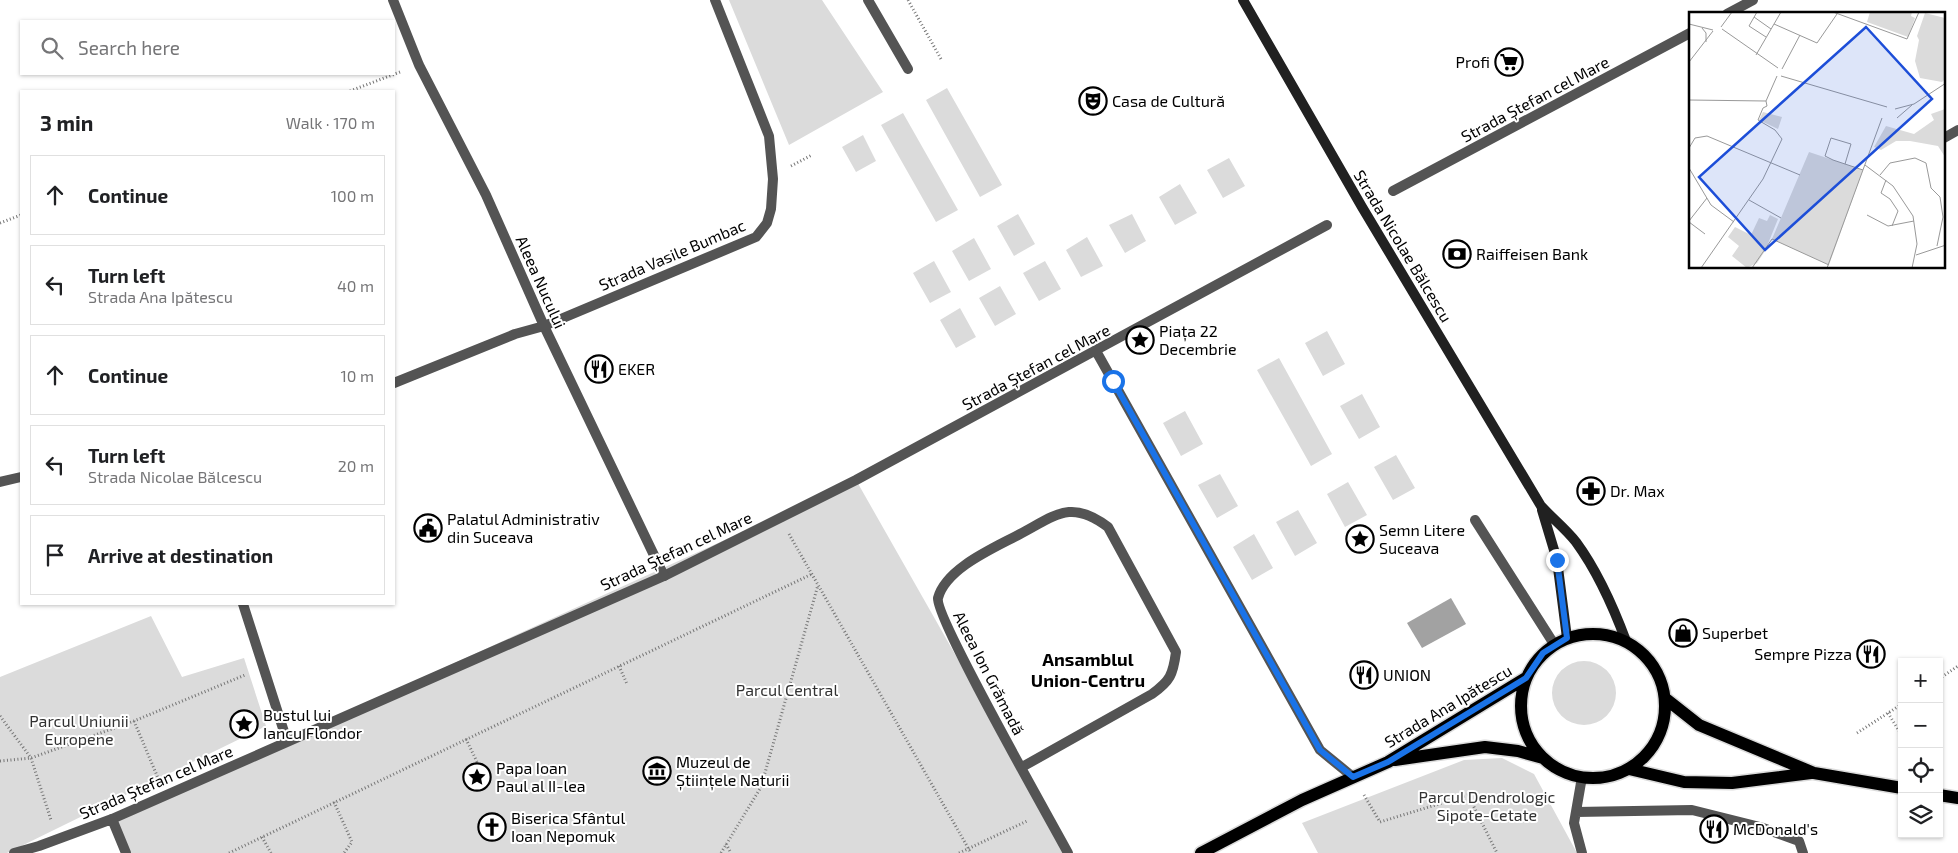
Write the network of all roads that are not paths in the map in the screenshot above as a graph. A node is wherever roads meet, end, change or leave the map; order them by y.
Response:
1 (394, 0) edge
2 (715, 0) edge
3 (868, 0) edge
4 (1243, 0) edge
5 (1753, 0) edge
6 (1731, 12) edge
7 (1689, 34) edge
8 (908, 69) dead end
9 (1958, 130) edge
10 (1946, 137) edge
11 (1393, 191) dead end
12 (1327, 225) dead end
13 (544, 326) junction
14 (1096, 351) junction
15 (395, 383) edge
16 (20, 477) edge
17 (0, 482) edge
18 (1541, 506) junction
19 (1475, 520) dead end
20 (664, 576) junction
21 (243, 605) edge
22 (1567, 638) junction
23 (1626, 641) junction
24 (1554, 644) junction
25 (1526, 678) junction
26 (1666, 700) junction
27 (288, 741) junction
28 (1543, 758) junction
29 (1388, 762) junction
30 (1022, 767) junction
31 (1629, 769) junction
32 (1814, 773) junction
33 (1353, 777) junction
34 (1582, 777) junction
35 (1898, 787) edge
36 (1943, 795) edge
37 (1958, 798) edge
38 (1576, 812) junction
39 (112, 819) junction
40 (1582, 852) edge
41 (14, 853) edge
42 (126, 853) edge
43 (1068, 853) edge
44 (1201, 853) edge
45 (1803, 853) edge

1 - 13 street, Aleea Nucului
2 - 13 street, Strada Vasile Bumbac
3 - 8 street
4 - 18 main road, Strada Nicolae Bălcescu
5 - 6 street
7 - 11 street, Strada Ștefan cel Mare
9 - 10 street
12 - 14 street, Strada Ștefan cel Mare
13 - 15 street, Strada Vasile Bumbac
13 - 20 street, Aleea Nucului
14 - 20 street, Strada Ștefan cel Mare
14 - 33 street
16 - 17 street
18 - 22 main road, Strada Nicolae Bălcescu
18 - 23 main road, Strada Nicolae Bălcescu
19 - 24 street
20 - 27 street, Strada Ștefan cel Mare
21 - 27 street
22 - 23 main road
22 - 24 main road
23 - 26 main road
24 - 25 main road
25 - 28 main road
25 - 29 main road, Strada Ana Ipătescu
26 - 31 main road
26 - 32 main road
27 - 39 street, Strada Ștefan cel Mare
28 - 29 main road, Strada Ana Ipătescu
28 - 34 main road
29 - 33 main road, Strada Ana Ipătescu
30 - 30 street, Aleea Ion Grămadă
30 - 43 street, Aleea Ion Grămadă
31 - 32 main road
31 - 34 main road
32 - 35 main road
33 - 44 main road, Strada Ana Ipătescu
34 - 38 street
36 - 37 main road
38 - 40 street
38 - 45 street
39 - 41 street, Strada Ștefan cel Mare
39 - 42 street

